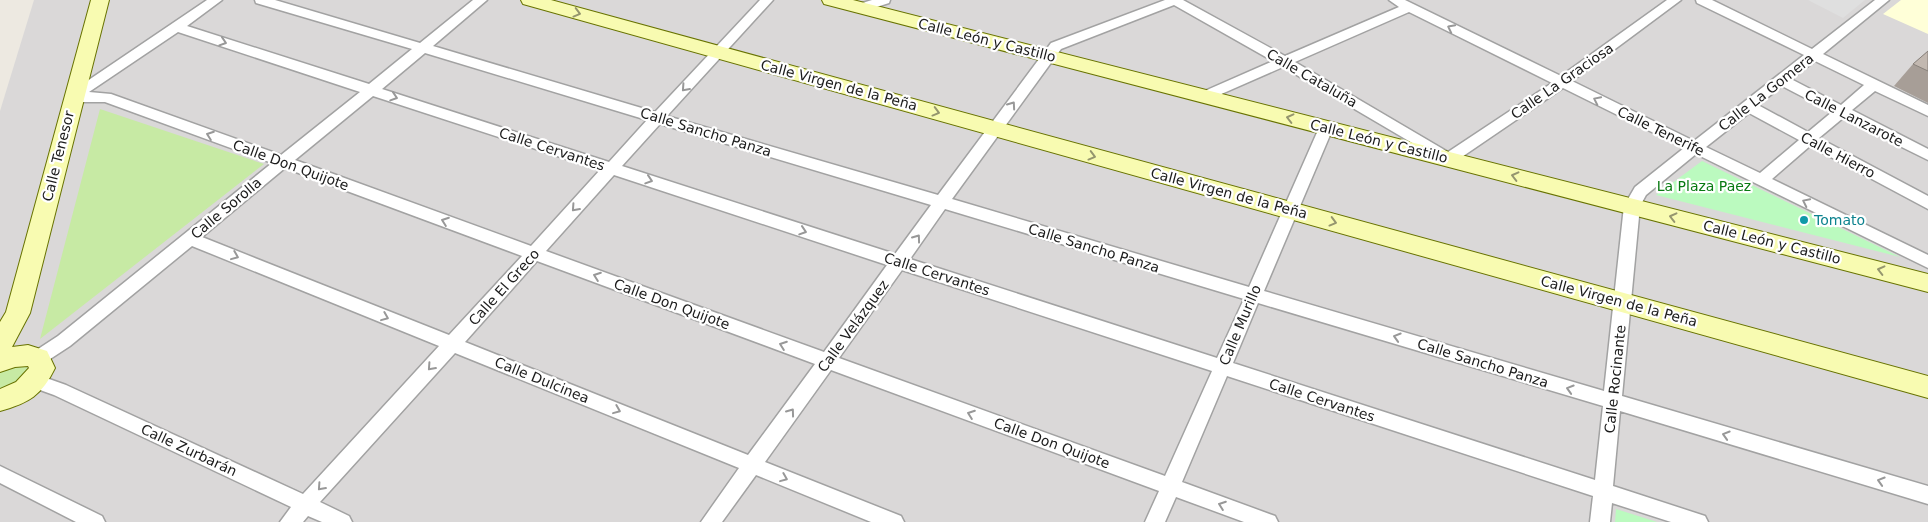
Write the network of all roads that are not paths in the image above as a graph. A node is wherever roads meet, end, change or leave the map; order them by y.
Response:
1 (100, 0) edge
2 (216, 0) edge
3 (261, 0) edge
4 (481, 0) edge
5 (530, 0) edge
6 (768, 0) edge
7 (831, 0) edge
8 (884, 0) edge
9 (1176, 0) edge
10 (1395, 0) edge
11 (1675, 0) edge
12 (1702, 0) edge
13 (1883, 0) edge
14 (1409, 7) junction
15 (861, 8) junction
16 (177, 27) junction
17 (422, 48) junction
18 (717, 52) junction
19 (1813, 54) junction
20 (1047, 56) junction
21 (1285, 62) junction
22 (1781, 80) junction
23 (1561, 83) junction
24 (1874, 84) junction
25 (370, 90) junction
26 (1205, 96) junction
27 (73, 97) junction
28 (1748, 106) junction
29 (1928, 111) edge
30 (1842, 112) junction
31 (657, 118) junction
32 (1326, 128) junction
33 (995, 129) junction
34 (1809, 139) junction
35 (1695, 148) junction
36 (1928, 156) edge
37 (1448, 159) junction
38 (282, 162) junction
39 (611, 168) junction
40 (1761, 180) junction
41 (942, 202) junction
42 (1928, 203) edge
43 (1632, 206) junction
44 (1290, 210) junction
45 (189, 238) junction
46 (534, 253) junction
47 (899, 262) junction
48 (1928, 262) edge
49 (1928, 283) edge
50 (1253, 295) junction
51 (1623, 302) junction
52 (18, 313) junction
53 (452, 344) junction
54 (0, 345) edge
55 (828, 361) junction
56 (0, 362) edge
57 (1222, 367) junction
58 (21, 383) edge
59 (1928, 387) edge
60 (1613, 401) junction
61 (752, 465) junction
62 (0, 474) edge
63 (1170, 486) junction
64 (1604, 492) junction
65 (1928, 495) edge
66 (305, 505) junction
67 (95, 522) edge
68 (290, 522) edge
69 (342, 522) edge
70 (711, 522) edge
71 (894, 522) edge
72 (1155, 522) edge
73 (1268, 522) edge
74 (1600, 522) edge
75 (1698, 522) edge

1 - 27 street, Calle Tenesor
2 - 16 street
3 - 17 street, Calle Sancho Panza
4 - 17 street, Calle Sorolla
5 -> 18 street, Calle Virgen de la Peña
6 - 18 street, Calle El Greco
7 - 15 street, Calle León y Castillo
8 - 15 street
9 - 20 street, Calle Velázquez
9 - 21 street, Calle Cataluña
10 - 14 street, Calle Tenerife
11 - 23 street, Calle La Graciosa
12 - 19 street
13 - 19 street, Calle La Gomera
14 - 21 street
23 -> 14 street, Calle Tenerife
15 - 20 street, Calle León y Castillo
16 -> 25 street, Calle Cervantes
16 - 27 street
17 - 25 street, Calle Sorolla
17 - 31 street, Calle Sancho Panza
18 -> 31 street, Calle El Greco
18 -> 33 street, Calle Virgen de la Peña
19 - 22 street, Calle La Gomera
19 - 24 street
20 - 26 street, Calle León y Castillo
33 -> 20 street, Calle Velázquez
21 - 26 street
21 - 37 street, Calle Cataluña
22 - 28 street, Calle La Gomera
22 - 30 street, Calle Lanzarote
35 -> 23 street, Calle Tenerife
23 - 37 street, Calle La Graciosa
24 - 29 street
24 - 30 street
25 - 38 street, Calle Sorolla
25 -> 39 street, Calle Cervantes
32 -> 26 street, Calle León y Castillo
38 -> 27 street, Calle Don Quijote
27 - 52 street, Calle Tenesor
28 - 34 street, Calle Hierro
28 - 35 street, Calle La Gomera
30 - 34 street
30 - 36 street, Calle Lanzarote
31 - 39 street, Calle El Greco
31 - 41 street, Calle Sancho Panza
32 - 37 street, Calle León y Castillo
32 - 44 street, Calle Murillo
33 - 41 street, Calle Velázquez
33 -> 44 street, Calle Virgen de la Peña
34 - 40 street
34 - 42 street, Calle Hierro
35 - 40 street, Calle Tenerife
35 - 43 street, Calle La Gomera
43 -> 37 street, Calle León y Castillo
38 - 45 street, Calle Sorolla
46 -> 38 street, Calle Don Quijote
39 -> 46 street, Calle El Greco
39 -> 47 street, Calle Cervantes
48 -> 40 street, Calle Tenerife
47 -> 41 street, Calle Velázquez
41 - 50 street, Calle Sancho Panza
49 -> 43 street, Calle León y Castillo
43 - 51 street, Calle Rocinante
44 - 50 street, Calle Murillo
44 -> 51 street, Calle Virgen de la Peña
45 -> 53 street, Calle Dulcinea
45 - 58 street, Calle Sorolla
46 - 53 street, Calle El Greco
55 -> 46 street, Calle Don Quijote
47 - 55 street, Calle Velázquez
47 - 57 street, Calle Cervantes
50 - 57 street, Calle Murillo
60 -> 50 street, Calle Sancho Panza
51 - 59 street, Calle Virgen de la Peña
51 - 60 street, Calle Rocinante
52 - 54 street, Calle Tenesor
52 - 58 street
53 -> 61 street, Calle Dulcinea
53 -> 66 street, Calle El Greco
61 -> 55 street, Calle Velázquez
63 -> 55 street, Calle Don Quijote
56 - 58 street
57 - 63 street, Calle Murillo
57 - 64 street, Calle Cervantes
58 - 66 street, Calle Zurbarán
60 - 64 street, Calle Rocinante
65 -> 60 street, Calle Sancho Panza
61 - 70 street, Calle Velázquez
61 -> 71 street, Calle Dulcinea
62 - 67 street
63 - 72 street, Calle Murillo
73 -> 63 street, Calle Don Quijote
64 - 74 street, Calle Rocinante
64 - 75 street, Calle Cervantes
66 - 68 street, Calle El Greco
66 - 69 street, Calle Zurbarán

